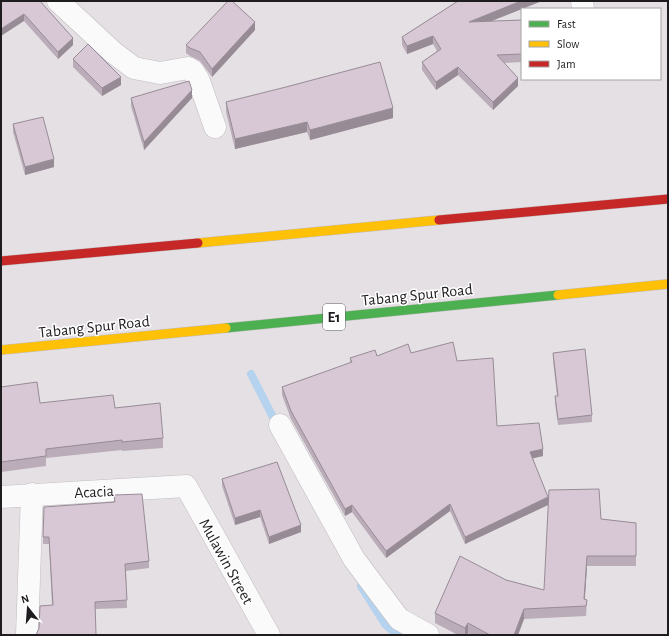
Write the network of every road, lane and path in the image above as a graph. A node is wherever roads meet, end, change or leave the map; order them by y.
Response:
1 (58, 1) edge
2 (216, 127) dead end
3 (668, 199) edge
4 (1, 261) edge
5 (668, 284) edge
6 (1, 350) edge
7 (280, 425) dead end
8 (186, 486) joint
9 (32, 494) junction
10 (1, 497) edge
11 (27, 635) edge
12 (269, 635) edge
13 (428, 635) edge

1 - 2 street
3 - 4 highway
5 - 6 highway, Tabang Spur Road / E1
7 - 13 street
8 - 9 street, Acacia
8 - 12 street, Mulawin Street
9 - 10 street, Acacia
9 - 11 street

